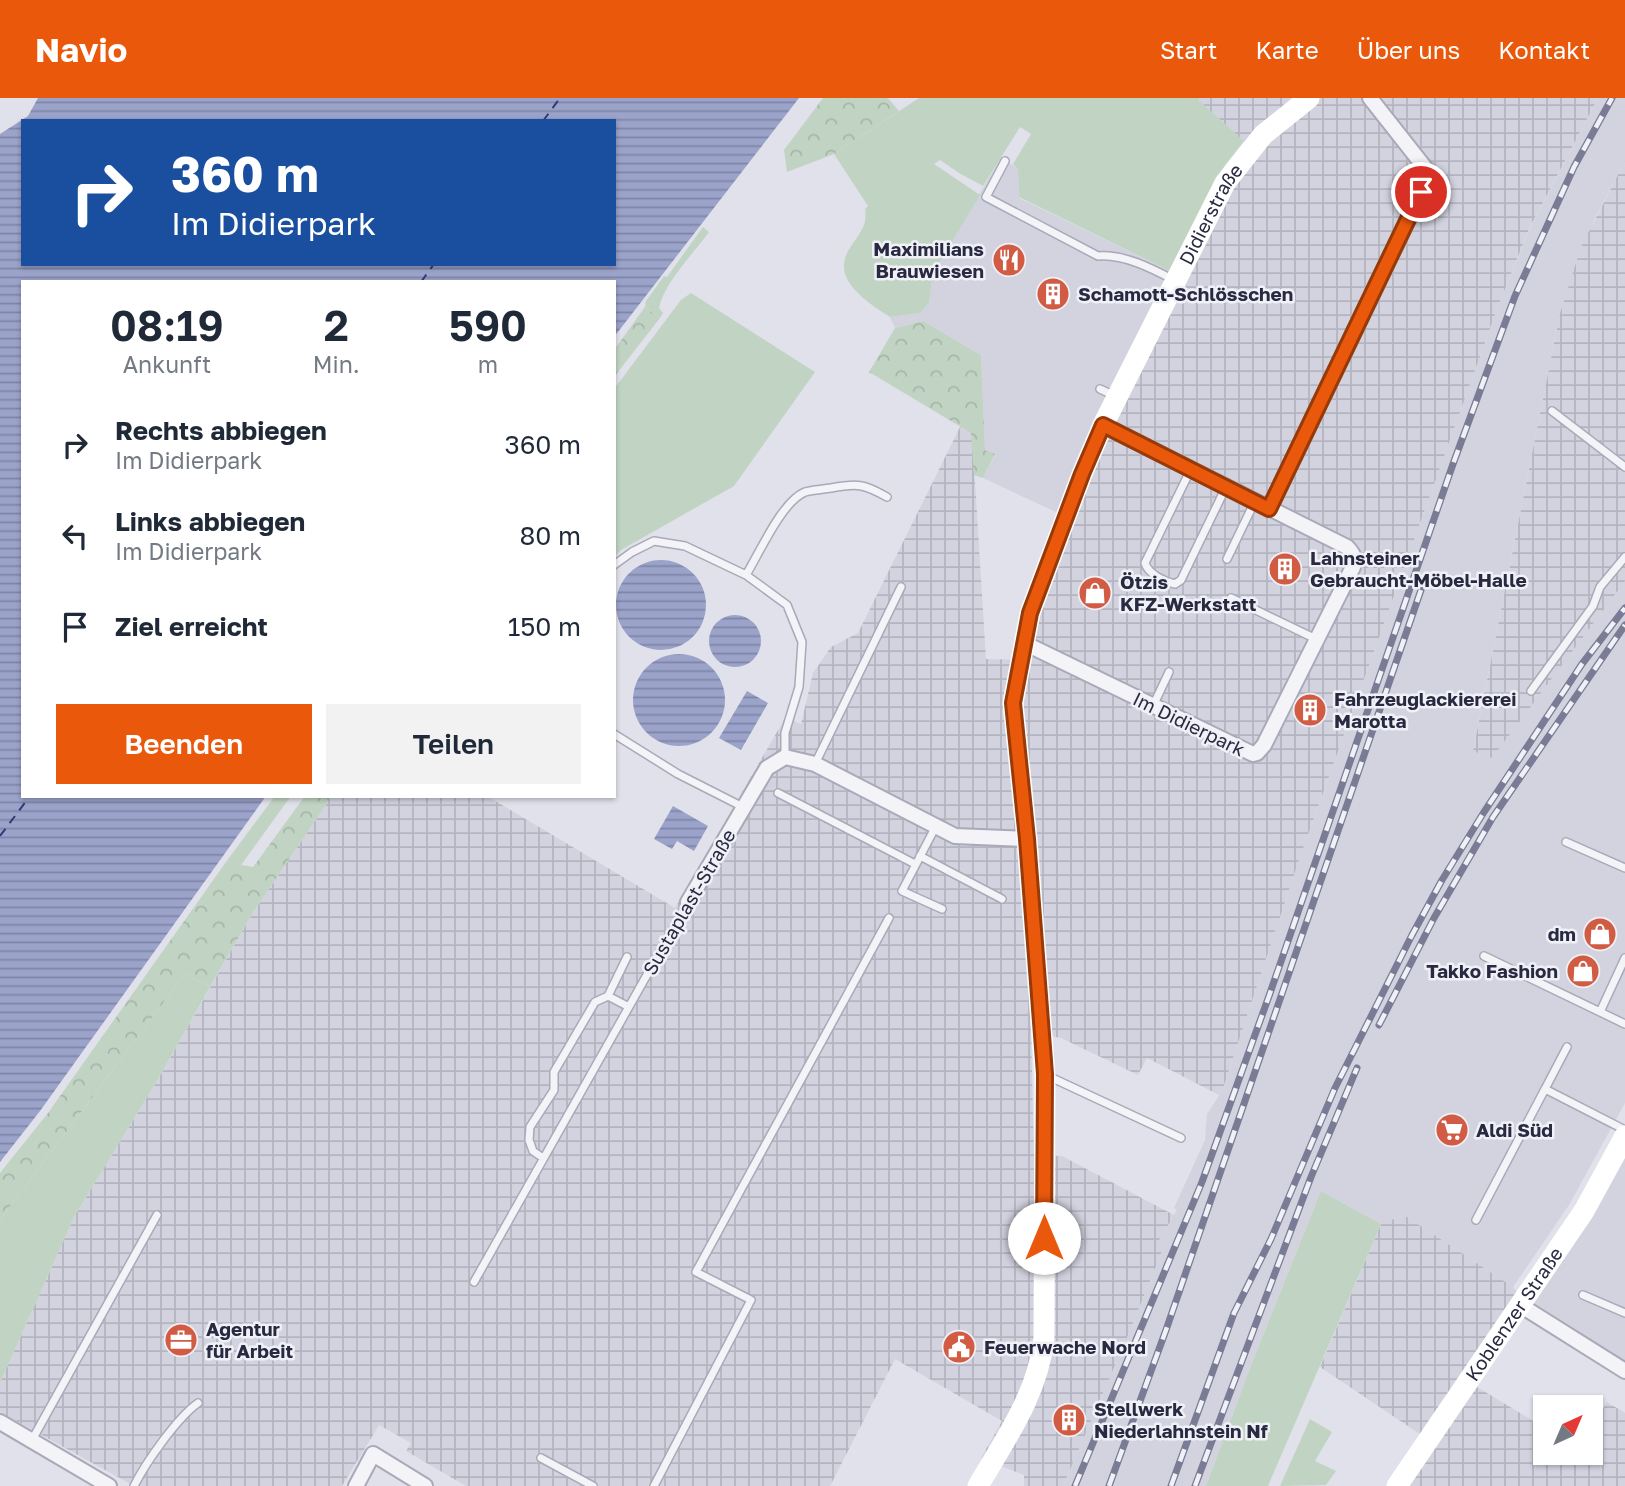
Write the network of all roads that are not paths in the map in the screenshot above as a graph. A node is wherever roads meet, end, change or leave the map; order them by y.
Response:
1 (1309, 98) edge
2 (1370, 98) edge
3 (1005, 161) dead end
4 (1176, 281) junction
5 (1552, 411) dead end
6 (1103, 425) junction
7 (1625, 467) edge
8 (1191, 469) junction
9 (1227, 487) junction
10 (887, 497) dead end
11 (1255, 501) junction
12 (1269, 509) junction
13 (1625, 557) edge
14 (1227, 559) dead end
15 (616, 564) edge
16 (746, 575) junction
17 (901, 587) dead end
18 (1231, 598) dead end
19 (1317, 639) junction
20 (1024, 642) junction
21 (1169, 672) dead end
22 (1531, 691) dead end
23 (1153, 706) junction
24 (616, 735) edge
25 (785, 757) junction
26 (815, 764) junction
27 (778, 793) dead end
28 (743, 807) junction
29 (936, 826) junction
30 (1027, 839) junction
31 (1566, 842) dead end
32 (920, 856) junction
33 (915, 864) junction
34 (1625, 868) edge
35 (1002, 899) dead end
36 (688, 902) joint
37 (942, 909) dead end
38 (889, 918) dead end
39 (1485, 956) dead end
40 (627, 957) dead end
41 (1625, 958) edge
42 (608, 996) junction
43 (629, 1007) junction
44 (1600, 1012) junction
45 (1625, 1024) edge
46 (1567, 1047) dead end
47 (1045, 1074) junction
48 (1545, 1089) junction
49 (1625, 1130) edge
50 (1625, 1136) edge
51 (1181, 1138) dead end
52 (543, 1158) junction
53 (157, 1215) dead end
54 (1476, 1220) dead end
55 (474, 1282) dead end
56 (1583, 1295) dead end
57 (1520, 1305) junction
58 (1625, 1313) edge
59 (1625, 1371) edge
60 (198, 1403) dead end
61 (0, 1422) edge
62 (31, 1441) junction
63 (541, 1458) dead end
64 (109, 1486) edge
65 (134, 1486) edge
66 (356, 1486) edge
67 (425, 1486) edge
68 (593, 1486) edge
69 (654, 1486) edge
70 (978, 1486) edge
71 (1397, 1486) edge

1 - 4 street, Didierstraße
2 - 12 street
3 - 4 lane
4 - 6 street, Didierstraße
5 - 7 lane
6 - 8 street, Im Didierpark
6 - 20 street, Didierstraße
8 - 9 street, Im Didierpark
8 - 9 lane
9 - 11 street, Im Didierpark
10 - 16 lane
11 - 12 street, Im Didierpark
11 - 14 lane
12 - 19 street, Im Didierpark
13 - 22 lane
15 - 16 lane
16 - 25 lane
17 - 26 lane
18 - 19 lane
19 - 23 street, Im Didierpark
20 - 23 street, Im Didierpark
20 - 30 street, Didierstraße
21 - 23 lane
24 - 28 lane
25 - 26 street
25 - 28 street, Sustaplast-Straße
26 - 29 street
27 - 33 lane
28 - 36 street, Sustaplast-Straße
29 - 30 street
29 - 32 lane
30 - 47 street, Didierstraße
31 - 34 lane
32 - 33 lane
32 - 35 lane
33 - 37 lane
36 - 43 lane, Sustaplast-Straße
38 - 69 lane
39 - 44 lane
40 - 42 lane
41 - 44 lane
42 - 43 lane
42 - 52 lane
43 - 52 lane, Sustaplast-Straße
44 - 45 lane
46 - 48 lane
47 - 51 lane
47 - 70 street, Didierstraße
48 - 49 lane
48 - 54 lane
50 - 57 street, Koblenzer Straße
52 - 55 lane, Sustaplast-Straße
53 - 62 lane
56 - 58 lane
57 - 59 street
57 - 71 street, Koblenzer Straße
60 - 65 lane
61 - 62 street
62 - 64 street
63 - 68 lane
66 - 67 street

